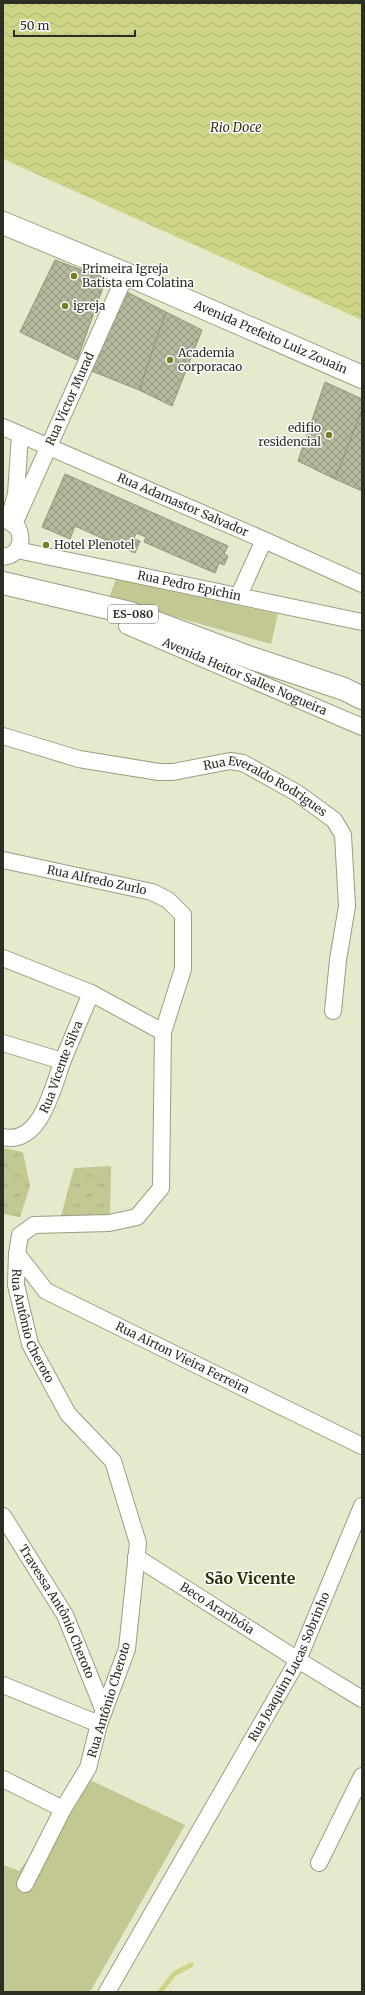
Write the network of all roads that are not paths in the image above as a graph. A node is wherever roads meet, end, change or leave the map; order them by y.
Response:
1 (3, 223) edge
2 (126, 274) junction
3 (362, 377) edge
4 (3, 427) edge
5 (20, 435) junction
6 (48, 448) junction
7 (21, 495) junction
8 (9, 521) edge
9 (264, 540) junction
10 (10, 554) edge
11 (8, 584) edge
12 (362, 584) edge
13 (238, 595) junction
14 (362, 622) edge
15 (128, 626) junction
16 (250, 658) junction
17 (362, 698) edge
18 (362, 727) edge
19 (3, 736) edge
20 (3, 860) edge
21 (183, 915) joint
22 (3, 958) edge
23 (91, 993) junction
24 (333, 1011) dead end
25 (163, 1032) junction
26 (3, 1043) edge
27 (62, 1061) junction
28 (3, 1137) edge
29 (17, 1254) junction
30 (362, 1446) edge
31 (362, 1506) edge
32 (3, 1516) edge
33 (136, 1557) junction
34 (298, 1660) junction
35 (3, 1684) edge
36 (362, 1699) edge
37 (102, 1717) junction
38 (362, 1776) edge
39 (3, 1779) edge
40 (63, 1809) junction
41 (319, 1863) dead end
42 (25, 1884) dead end
43 (107, 1992) edge

1 - 2 main road, Avenida Prefeito Luiz Zouain
2 - 3 main road, Avenida Prefeito Luiz Zouain
2 - 6 street, Rua Victor Murad
4 - 5 street, Rua Adamastor Salvador
5 - 6 street, Rua Adamastor Salvador
5 - 7 street, Rua Victor Murad
6 - 7 street, Rua Victor Murad
6 - 9 street, Rua Adamastor Salvador
7 - 8 street, Rua Victor Murad
8 - 10 street
9 - 12 street, Rua Adamastor Salvador
9 - 13 street
10 - 13 street, Rua Pedro Epichin
11 - 15 main road, ES-080
11 - 16 main road, ES-080
13 - 14 street, Rua Pedro Epichin
15 - 16 main road, ES-080
15 - 18 street, Avenida Heitor Salles Nogueira
16 - 17 main road, ES-080
19 - 24 street, Rua Everaldo Rodrigues
20 - 21 street, Rua Alfredo Zurlo
21 - 25 street, Rua Antônio Cheroto
22 - 23 street
23 - 25 street
23 - 27 street, Rua Vicente Silva
25 - 29 street, Rua Antônio Cheroto
26 - 27 street
27 - 28 street, Rua Vicente Silva
29 - 30 street, Rua Airton Vieira Ferreira
29 - 33 street, Rua Antônio Cheroto
31 - 34 street, Rua Joaquim Lucas Sobrinho
32 - 37 street, Travessa Antônio Cheroto
33 - 34 street, Beco Araribóia
33 - 37 street, Rua Antônio Cheroto
34 - 36 street, Beco Araribóia
34 - 43 street, Rua Joaquim Lucas Sobrinho
35 - 37 street
37 - 40 street, Rua Antônio Cheroto
38 - 41 street
39 - 40 street
40 - 42 street, Rua Antônio Cheroto

